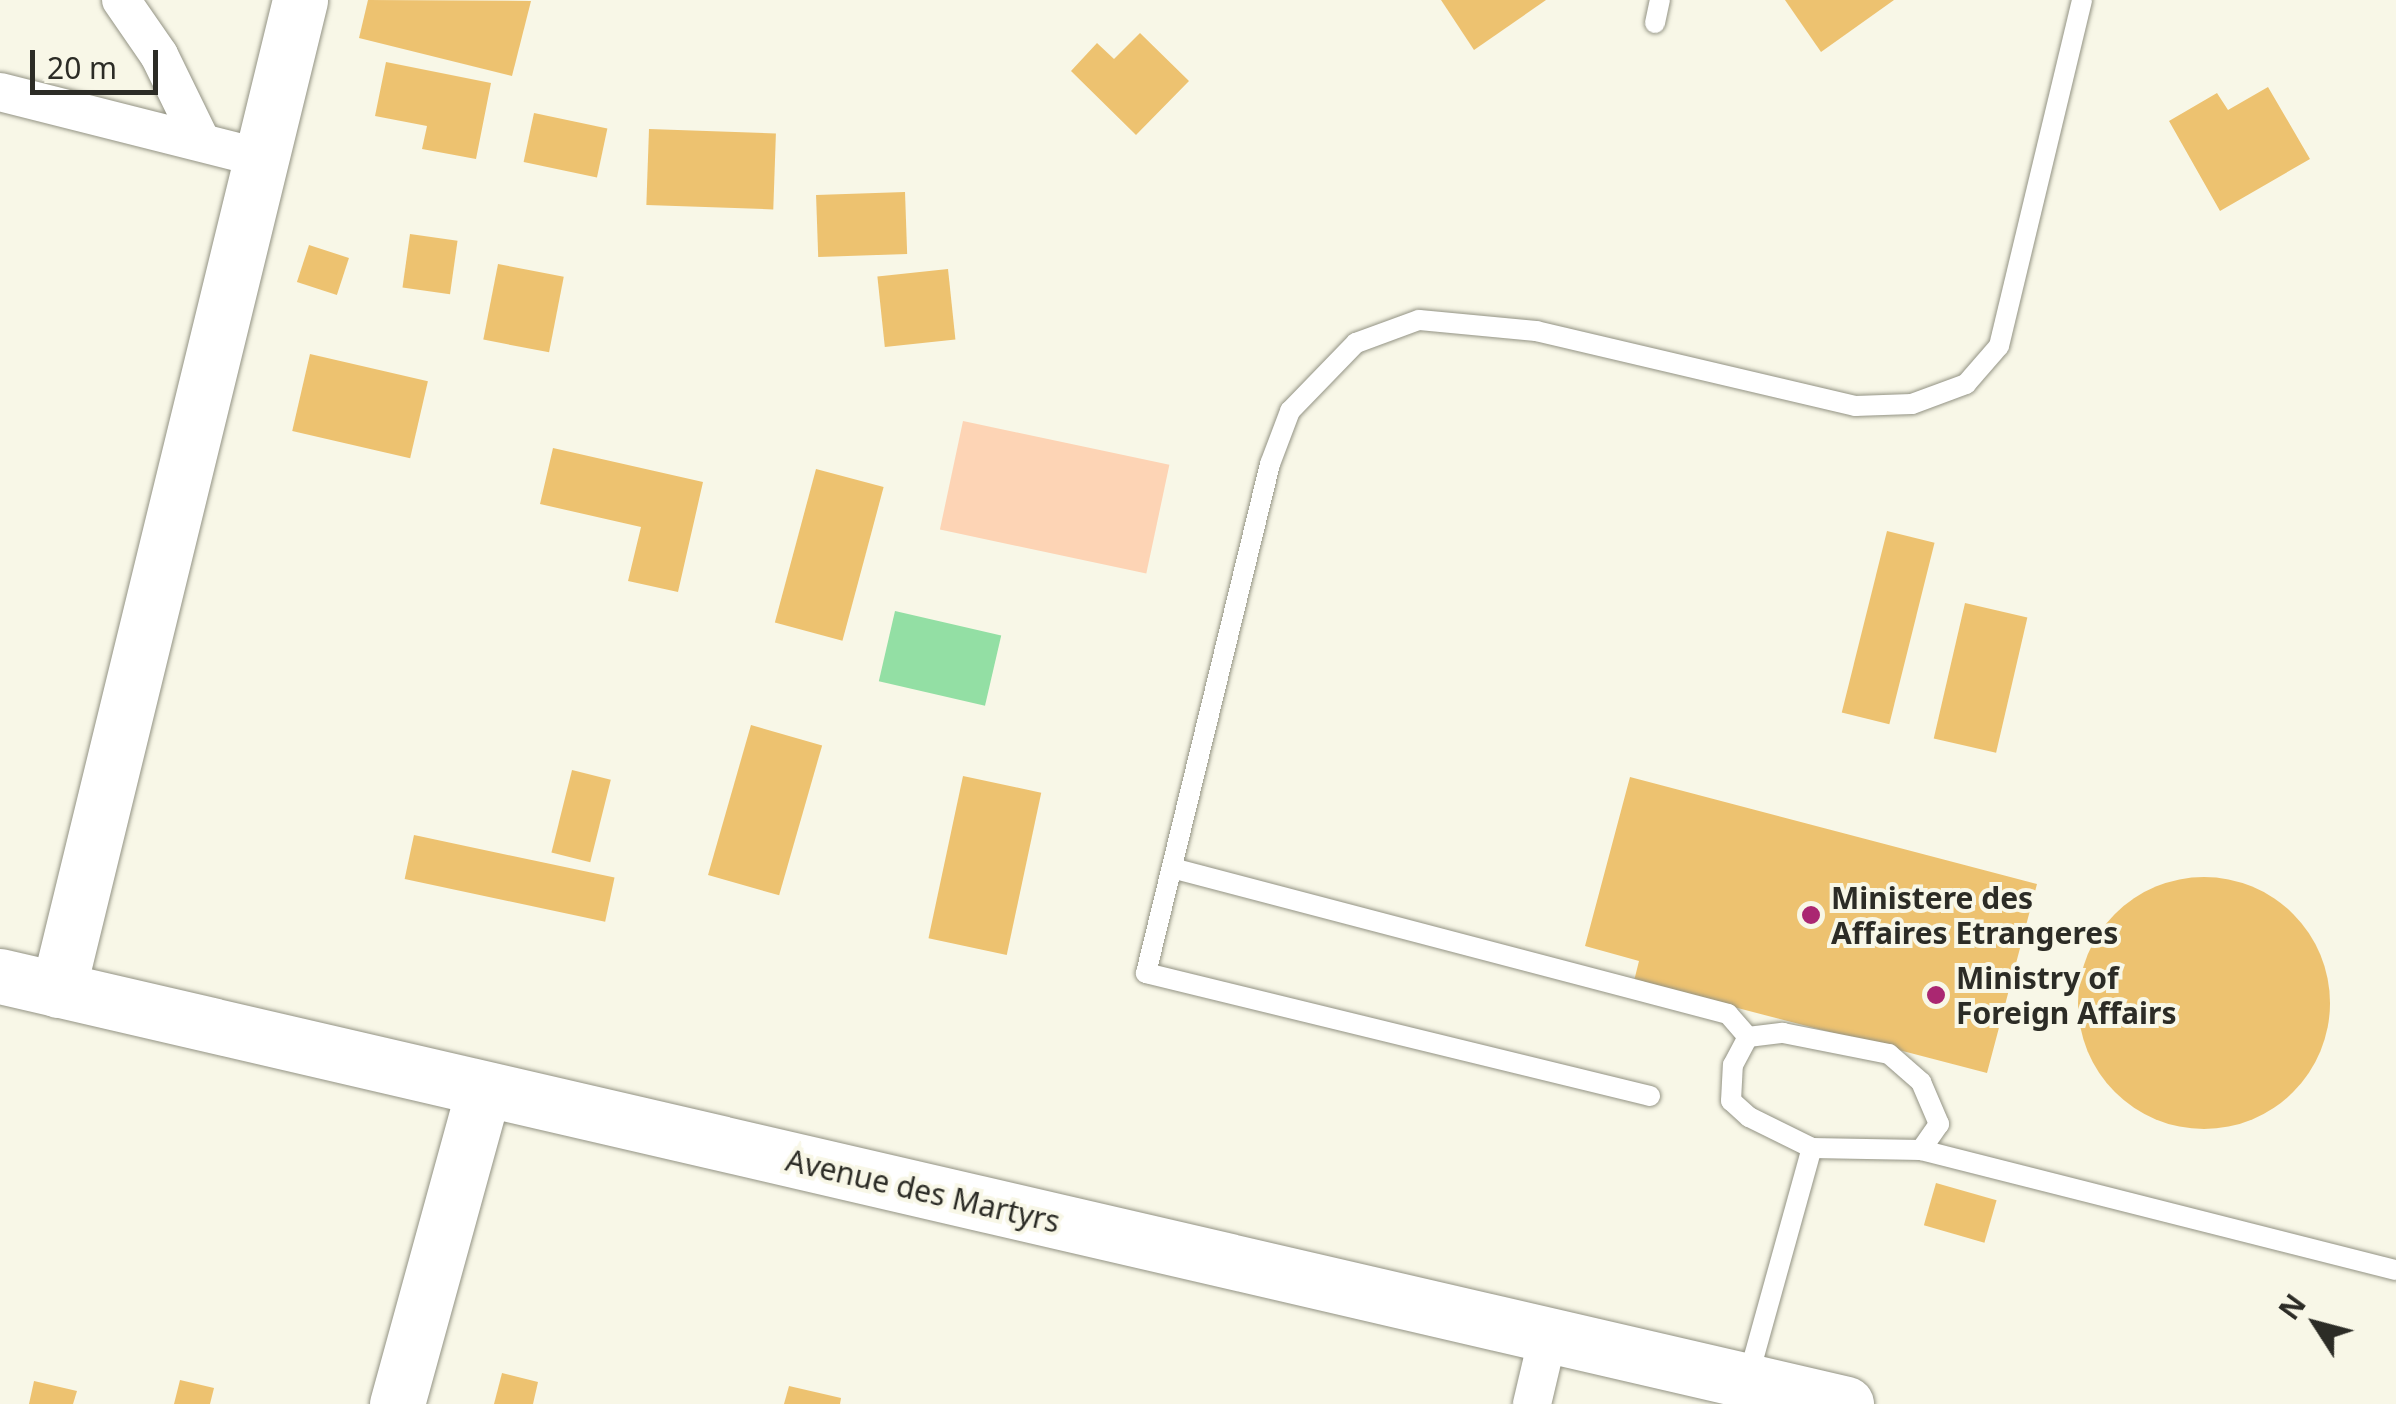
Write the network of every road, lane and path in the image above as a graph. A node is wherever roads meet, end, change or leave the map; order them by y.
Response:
1 (121, 0) edge
2 (300, 0) edge
3 (1660, 0) edge
4 (2082, 0) edge
5 (1655, 23) dead end
6 (0, 92) edge
7 (200, 139) junction
8 (260, 158) junction
9 (1172, 868) junction
10 (0, 976) edge
11 (58, 990) junction
12 (1748, 1037) junction
13 (483, 1091) junction
14 (1650, 1096) dead end
15 (1812, 1148) junction
16 (1921, 1150) junction
17 (2396, 1270) edge
18 (1549, 1332) junction
19 (1748, 1380) junction
20 (397, 1404) edge
21 (1532, 1404) edge
22 (1846, 1404) edge

1 - 7 street
2 - 8 main road
3 - 5 lane
4 - 9 lane
6 - 7 street
7 - 8 street
8 - 11 main road
9 - 12 lane
9 - 14 lane
10 - 11 main road, Avenue des Martyrs
11 - 13 main road, Avenue des Martyrs
12 - 15 lane
12 - 16 lane
13 - 18 main road, Avenue des Martyrs
13 - 20 main road
15 - 16 lane
15 - 19 lane
16 - 17 lane
18 - 19 main road, Avenue des Martyrs
18 - 21 street
19 - 22 main road, Avenue des Martyrs

